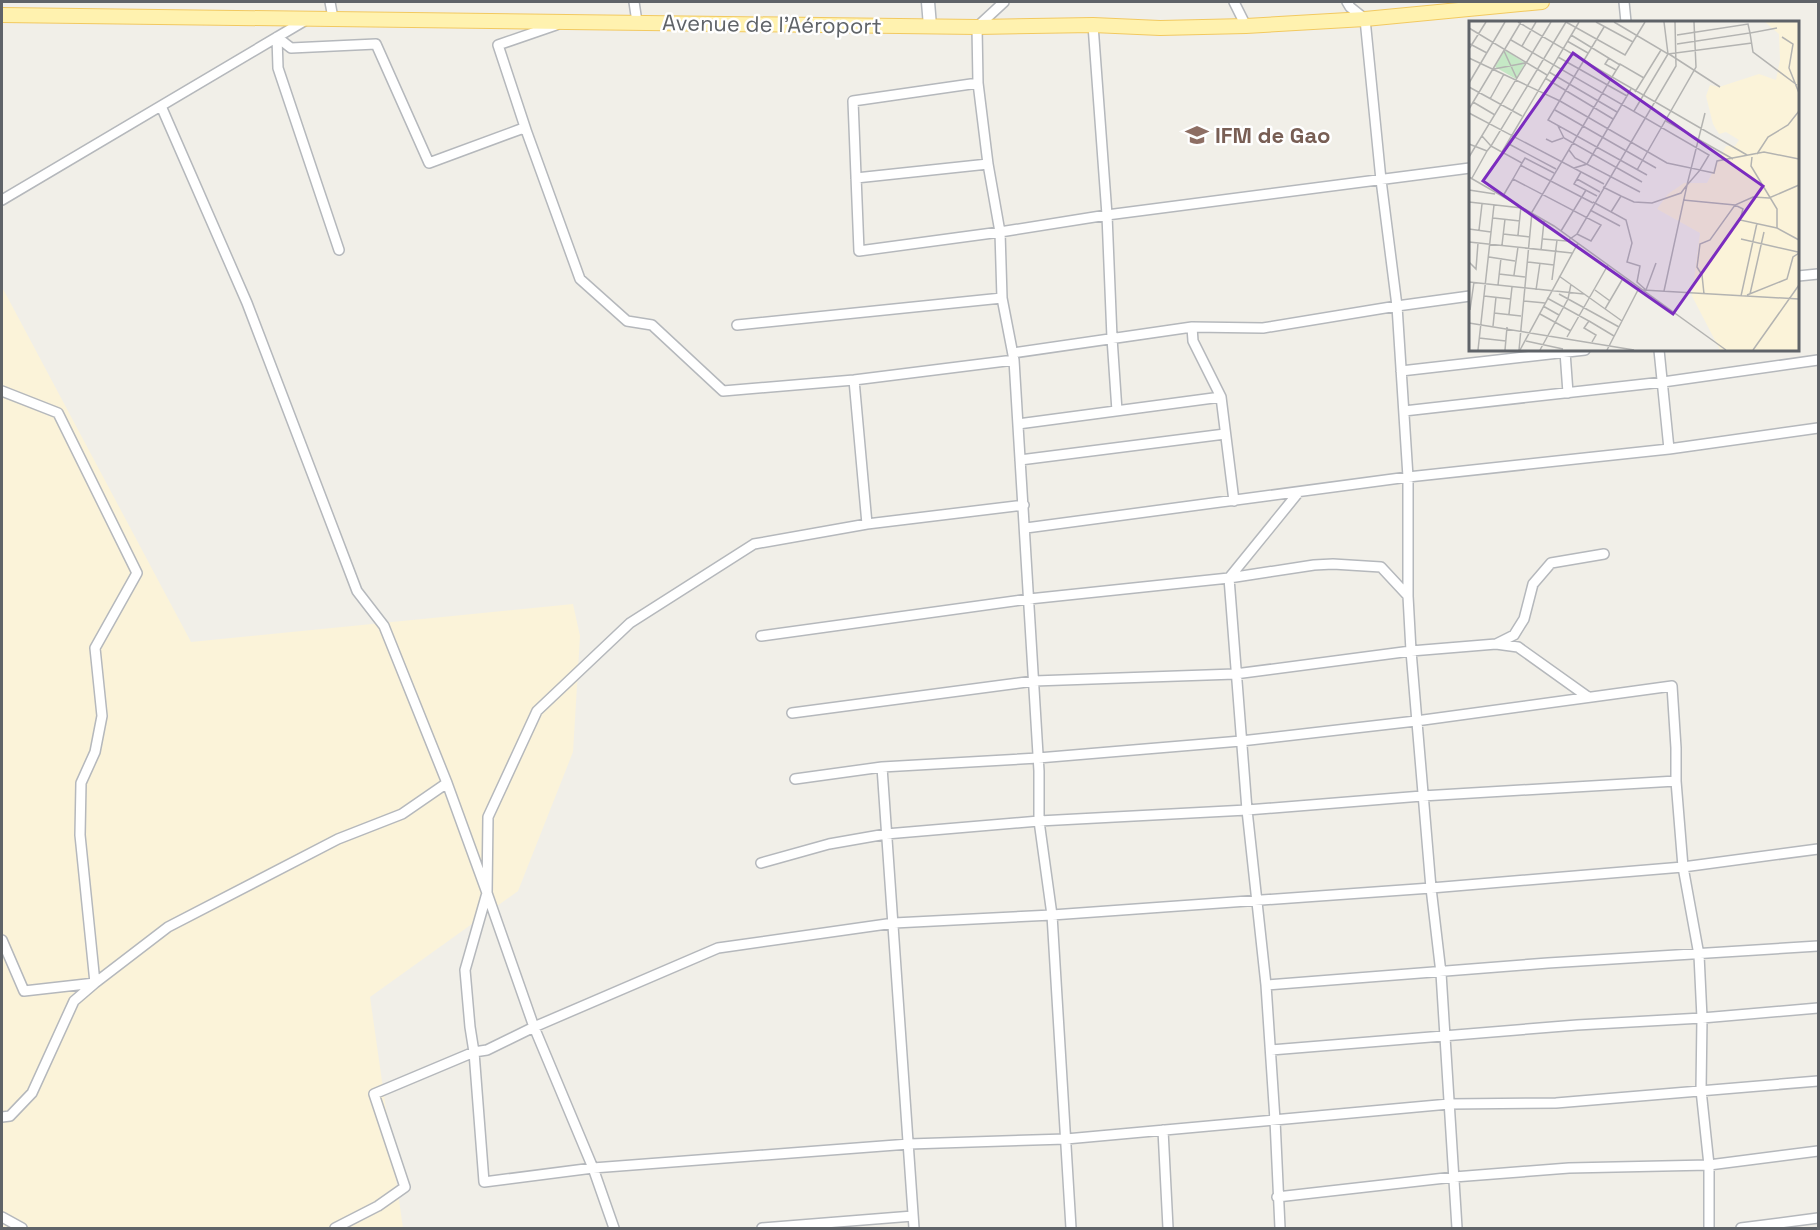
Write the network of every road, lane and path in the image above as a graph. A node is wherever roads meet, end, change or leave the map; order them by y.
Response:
1 (330, 2) edge
2 (634, 2) edge
3 (928, 2) edge
4 (1004, 2) edge
5 (1234, 2) edge
6 (1347, 2) edge
7 (1542, 2) edge
8 (1624, 2) edge
9 (1448, 6) edge
10 (1461, 6) edge
11 (2, 15) edge
12 (308, 18) junction
13 (333, 18) junction
14 (1365, 19) junction
15 (565, 21) junction
16 (1626, 21) edge
17 (637, 22) junction
18 (1093, 25) junction
19 (930, 26) junction
20 (1246, 26) junction
21 (977, 27) junction
22 (277, 37) junction
23 (978, 83) junction
24 (161, 106) junction
25 (526, 130) junction
26 (988, 164) junction
27 (1469, 168) edge
28 (856, 178) junction
29 (1381, 180) junction
30 (2, 200) edge
31 (1107, 215) junction
32 (1000, 232) junction
33 (339, 250) dead end
34 (1818, 274) edge
35 (1799, 276) edge
36 (1469, 296) edge
37 (1002, 298) junction
38 (1397, 306) junction
39 (737, 325) dead end
40 (1192, 327) junction
41 (1112, 338) junction
42 (1575, 351) edge
43 (1659, 351) edge
44 (1565, 352) junction
45 (1013, 356) junction
46 (1818, 360) edge
47 (1401, 371) junction
48 (854, 380) junction
49 (1663, 382) junction
50 (2, 391) edge
51 (1568, 393) junction
52 (1221, 397) junction
53 (1116, 411) junction
54 (1404, 411) junction
55 (1018, 424) junction
56 (1818, 428) edge
57 (1226, 434) junction
58 (1668, 449) junction
59 (1020, 460) junction
60 (1408, 477) junction
61 (1298, 493) junction
62 (1234, 501) junction
63 (1024, 505) junction
64 (867, 524) junction
65 (1026, 528) junction
66 (1604, 554) dead end
67 (1230, 579) junction
68 (1408, 597) junction
69 (1029, 599) junction
70 (761, 636) dead end
71 (1496, 644) junction
72 (1411, 651) junction
73 (1236, 674) junction
74 (1034, 681) junction
75 (1588, 697) junction
76 (792, 712) dead end
77 (1416, 721) junction
78 (1241, 741) junction
79 (1038, 758) junction
80 (882, 767) junction
81 (795, 779) dead end
82 (1676, 781) junction
83 (447, 783) junction
84 (1422, 796) junction
85 (1247, 810) junction
86 (1039, 821) junction
87 (886, 834) junction
88 (1818, 849) edge
89 (762, 863) dead end
90 (1683, 867) junction
91 (1431, 888) junction
92 (488, 893) junction
93 (1256, 899) junction
94 (1052, 915) junction
95 (894, 923) junction
96 (2, 940) edge
97 (1818, 946) edge
98 (1699, 955) junction
99 (1441, 973) junction
100 (95, 983) junction
101 (1266, 985) junction
102 (1818, 1008) edge
103 (1701, 1018) junction
104 (534, 1027) junction
105 (1445, 1036) junction
106 (1270, 1050) junction
107 (474, 1052) junction
108 (1818, 1081) edge
109 (1701, 1090) junction
110 (1449, 1104) junction
111 (2, 1117) edge
112 (1275, 1120) junction
113 (1164, 1130) junction
114 (1066, 1140) junction
115 (909, 1144) junction
116 (1818, 1151) edge
117 (1709, 1165) junction
118 (593, 1168) junction
119 (1454, 1177) junction
120 (1277, 1197) junction
121 (913, 1216) junction
122 (2, 1217) edge
123 (1818, 1218) edge
124 (22, 1228) edge
125 (335, 1228) edge
126 (614, 1228) edge
127 (762, 1228) edge
128 (914, 1228) edge
129 (1071, 1228) edge
130 (1168, 1228) edge
131 (1280, 1228) edge
132 (1456, 1228) edge
133 (1709, 1228) edge
134 (1741, 1228) edge

1 - 13 street
2 - 17 street
3 - 19 street
4 - 21 street
5 - 20 street
6 - 14 street
7 - 10 main road, Avenue de l'Aéroport
8 - 16 street
9 - 10 main road, Avenue de l'Aéroport
9 - 14 main road, Avenue de l'Aéroport
11 - 12 main road, Avenue de l'Aéroport
12 - 13 main road, Avenue de l'Aéroport
12 - 22 street
13 - 15 main road, Avenue de l'Aéroport
14 - 20 main road, Avenue de l'Aéroport
14 - 29 street
15 - 17 main road, Avenue de l'Aéroport
15 - 25 street
17 - 19 main road, Avenue de l'Aéroport
18 - 20 main road, Avenue de l'Aéroport
18 - 21 main road, Avenue de l'Aéroport
18 - 31 street
19 - 21 main road, Avenue de l'Aéroport
21 - 23 street
22 - 24 street
22 - 25 street
22 - 33 street
23 - 26 street
23 - 28 street
24 - 30 street
24 - 83 street
25 - 48 street
26 - 28 street
26 - 32 street
27 - 29 street
28 - 32 street
29 - 31 street
29 - 38 street
31 - 32 street
31 - 41 street
32 - 37 street
34 - 35 street
36 - 38 street
37 - 39 street
37 - 45 street
38 - 40 street
38 - 47 street
40 - 41 street
40 - 52 street
41 - 45 street
41 - 53 street
42 - 44 street
43 - 49 street
44 - 47 street
44 - 51 street
45 - 48 street
45 - 55 street
46 - 49 street
47 - 54 street
48 - 64 street
49 - 51 street
49 - 58 street
50 - 100 street
51 - 54 street
52 - 53 street
52 - 57 street
53 - 55 street
54 - 60 street
55 - 59 street
56 - 58 street
57 - 59 street
57 - 62 street
58 - 60 street
59 - 63 street
60 - 61 street
60 - 68 street
61 - 62 street
61 - 67 street
62 - 65 street
63 - 64 street
63 - 65 street
64 - 92 street
65 - 69 street
66 - 71 street
67 - 68 street
67 - 69 street
67 - 73 street
68 - 72 street
69 - 70 street
69 - 74 street
71 - 72 street
71 - 75 street
72 - 73 street
72 - 77 street
73 - 74 street
73 - 78 street
74 - 76 street
74 - 79 street
75 - 77 street
75 - 82 street
77 - 78 street
77 - 84 street
78 - 79 street
78 - 85 street
79 - 80 street
79 - 86 street
80 - 81 street
80 - 87 street
82 - 84 street
82 - 90 street
83 - 92 street
83 - 100 street
84 - 85 street
84 - 91 street
85 - 86 street
85 - 93 street
86 - 87 street
86 - 94 street
87 - 89 street
87 - 95 street
88 - 90 street
90 - 91 street
90 - 98 street
91 - 93 street
91 - 99 street
92 - 104 street
92 - 107 street
93 - 94 street
93 - 101 street
94 - 95 street
94 - 114 street
95 - 104 street
95 - 115 street
96 - 100 street
97 - 98 street
98 - 99 street
98 - 103 street
99 - 101 street
99 - 105 street
100 - 111 street
101 - 106 street
102 - 103 street
103 - 105 street
103 - 109 street
104 - 107 street
104 - 118 street
105 - 106 street
105 - 110 street
106 - 112 street
107 - 118 street
107 - 125 street
108 - 109 street
109 - 110 street
109 - 117 street
110 - 112 street
110 - 119 street
112 - 113 street
112 - 120 street
113 - 114 street
113 - 130 street
114 - 115 street
114 - 129 street
115 - 118 street
115 - 121 street
116 - 117 street
117 - 119 street
117 - 133 street
118 - 126 street
119 - 120 street
119 - 132 street
120 - 131 street
121 - 127 street
121 - 128 street
122 - 124 street
123 - 134 street

